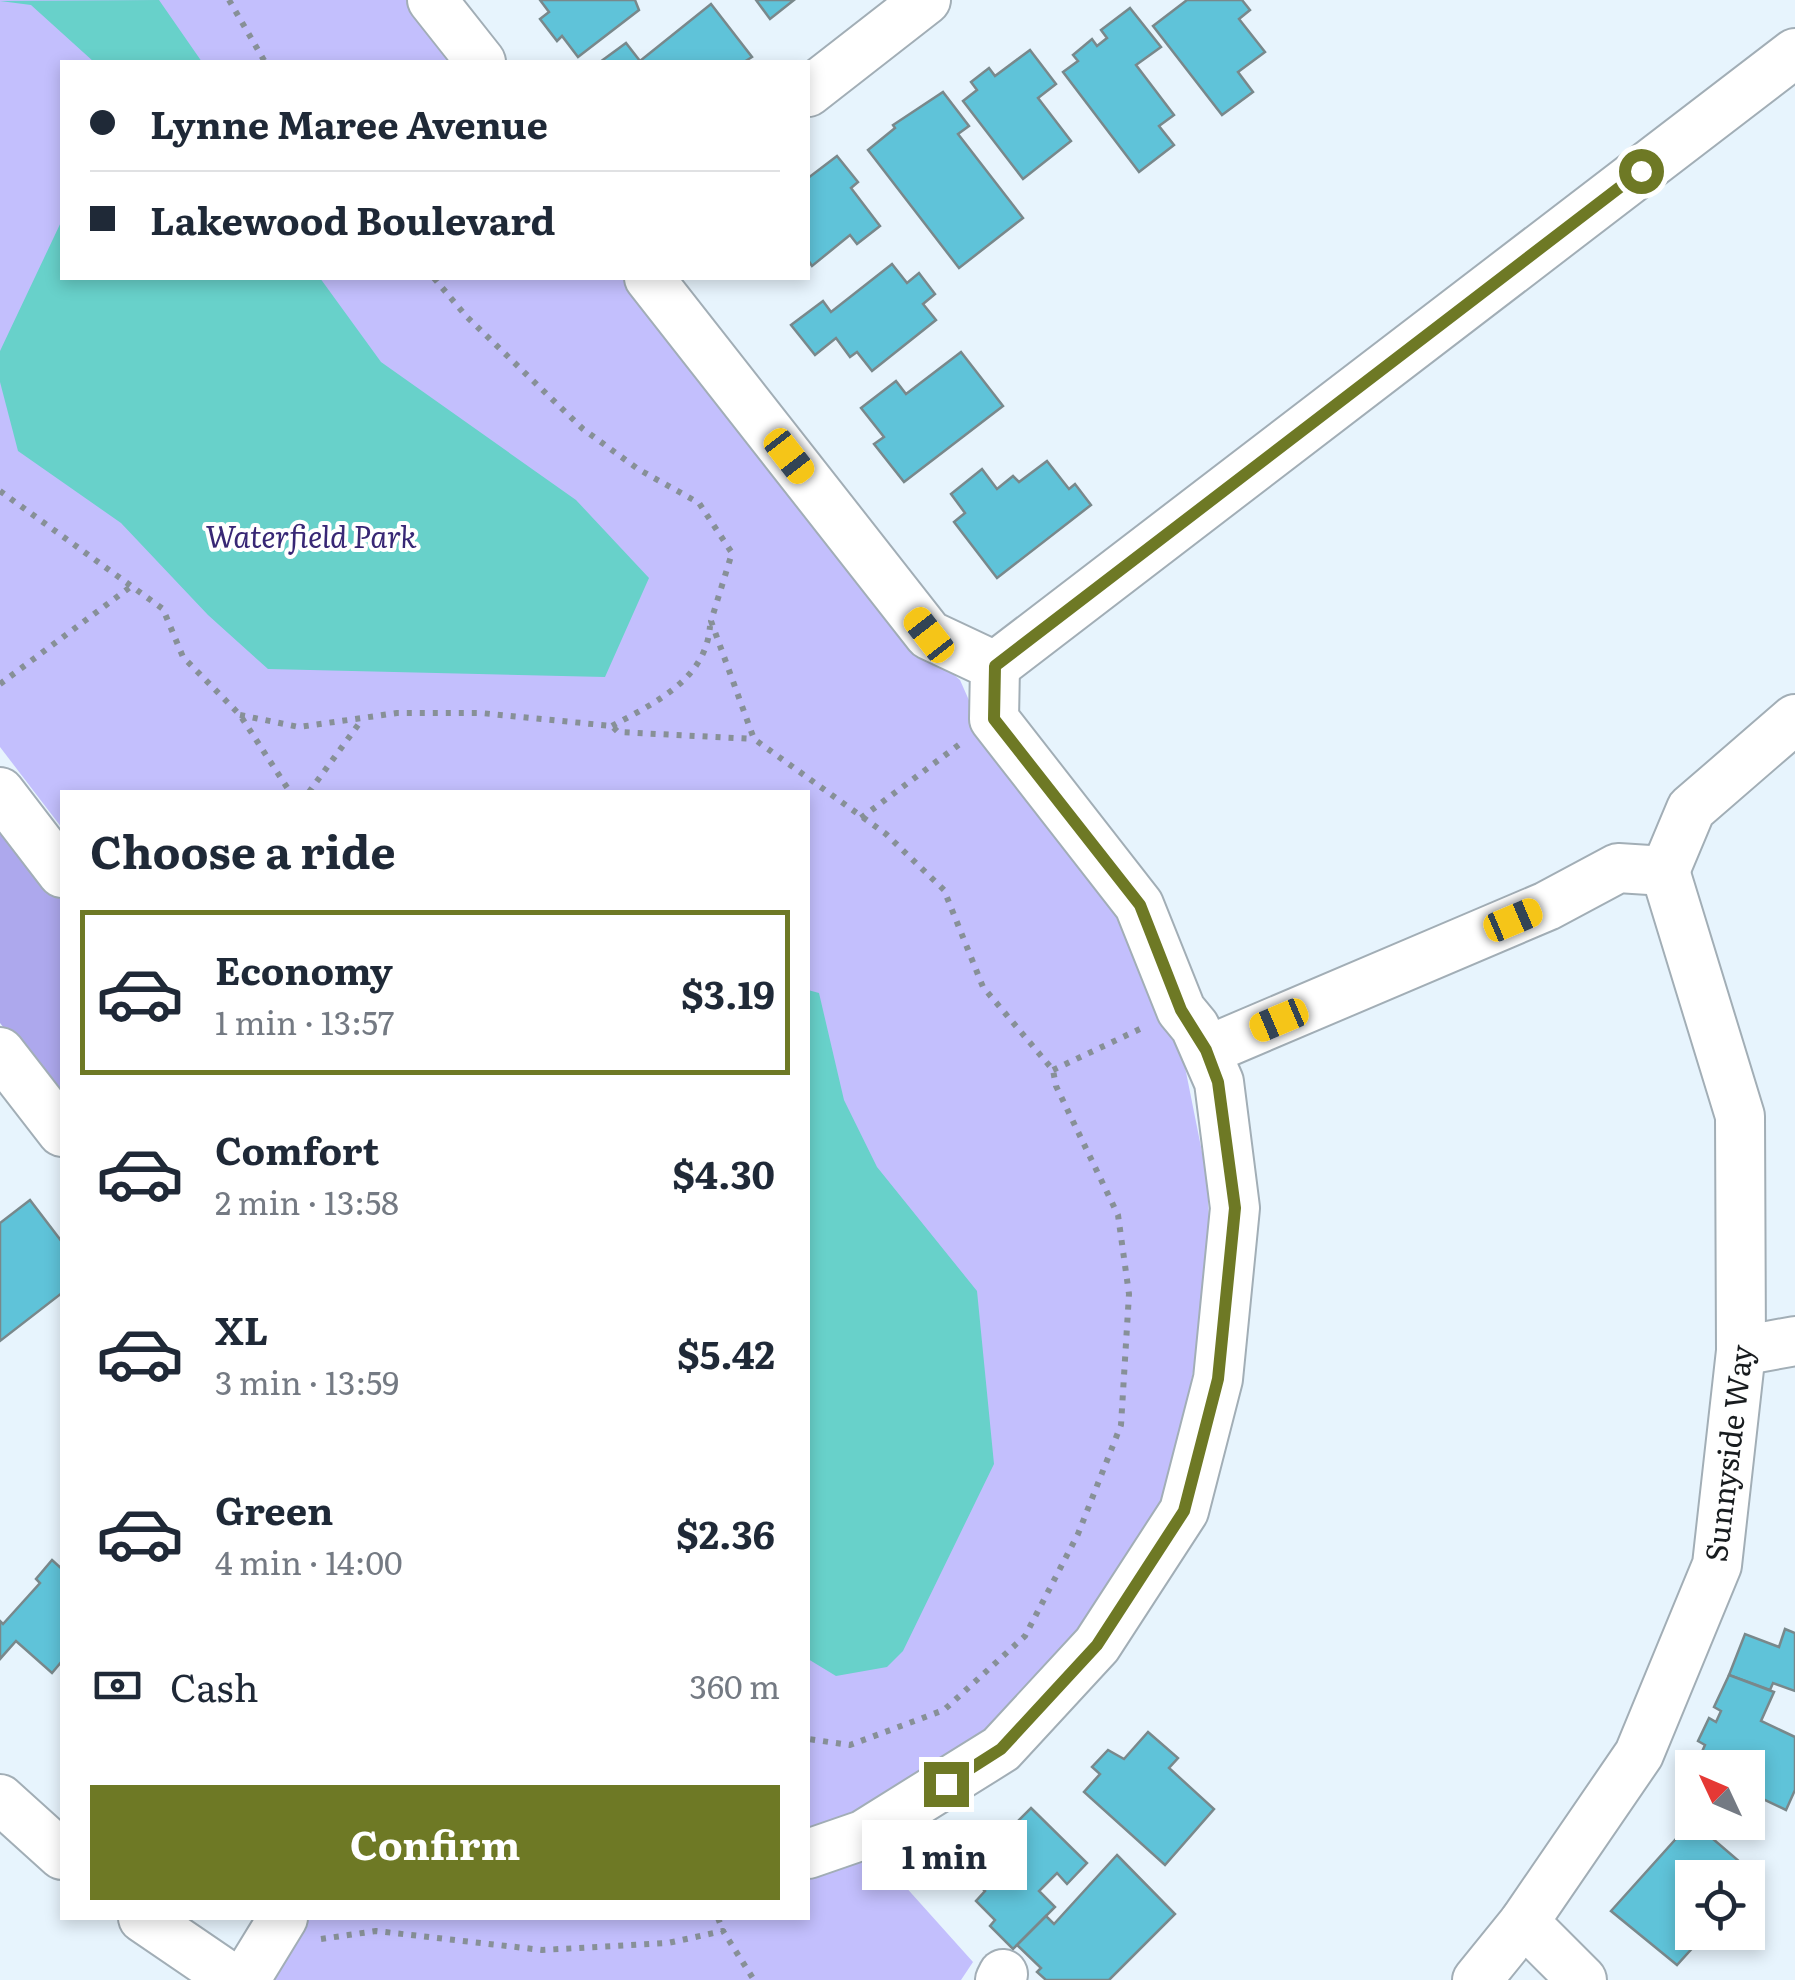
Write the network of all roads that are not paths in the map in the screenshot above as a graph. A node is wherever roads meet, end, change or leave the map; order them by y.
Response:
1 (432, 0) edge
2 (926, 0) edge
3 (1795, 54) edge
4 (478, 60) edge
5 (810, 90) edge
6 (651, 280) edge
7 (995, 666) junction
8 (1795, 719) edge
9 (4, 804) edge
10 (60, 871) edge
11 (1665, 871) junction
12 (1206, 1050) junction
13 (0, 1052) edge
14 (60, 1129) edge
15 (1795, 1341) edge
16 (1741, 1351) junction
17 (0, 1799) edge
18 (60, 1853) edge
19 (810, 1853) edge
20 (146, 1920) edge
21 (1524, 1922) junction
22 (301, 1928) edge
23 (234, 1980) edge
24 (245, 1980) edge
25 (1477, 1980) edge
26 (1582, 1980) edge

1 - 4 street
2 - 5 street
3 - 7 street
6 - 7 street
7 - 12 street
8 - 11 street
9 - 10 street
11 - 12 street
11 - 16 street, Sunnyside Way
12 - 19 street
13 - 14 street
15 - 16 street
16 - 21 street, Sunnyside Way
17 - 18 street
20 - 23 street
21 - 25 street, Sunnyside Way
21 - 26 street
22 - 24 street

